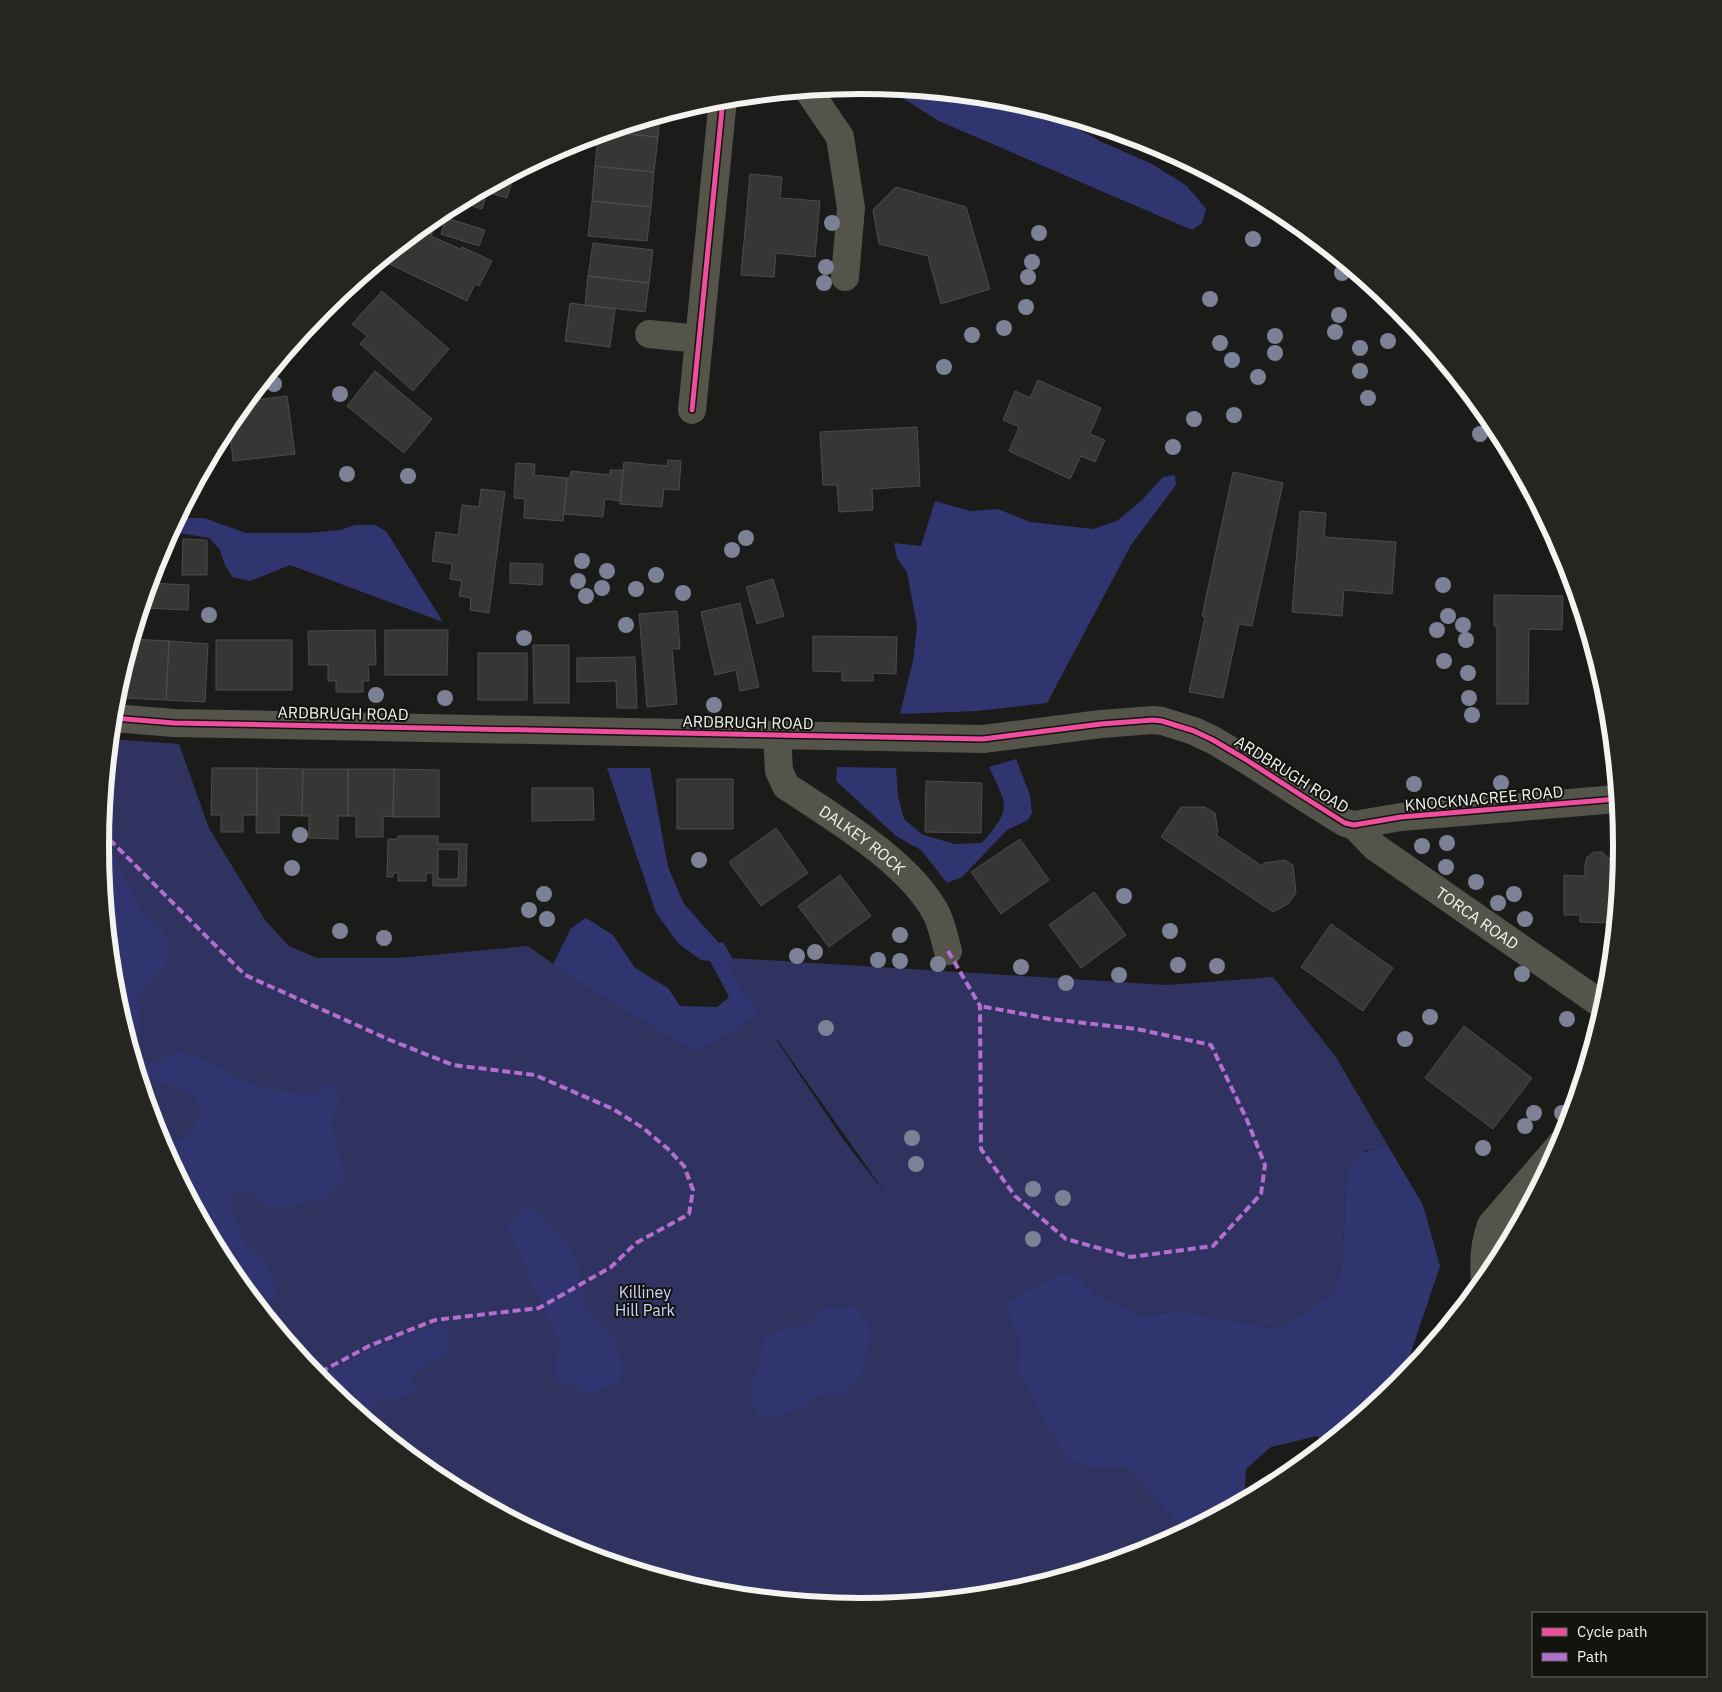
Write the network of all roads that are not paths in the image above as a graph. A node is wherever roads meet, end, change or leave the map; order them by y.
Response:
1 (811, 95) edge
2 (722, 107) edge
3 (845, 277) dead end
4 (649, 334) dead end
5 (699, 339) junction
6 (692, 410) dead end
7 (120, 718) edge
8 (777, 735) junction
9 (1612, 799) edge
10 (1354, 826) junction
11 (948, 951) dead end
12 (1597, 1001) edge
13 (1542, 1166) edge
14 (1484, 1268) edge

1 - 3 street
2 - 5 street
4 - 5 street
5 - 6 street
7 - 8 street, ARDBRUGH ROAD
8 - 10 street, ARDBRUGH ROAD
8 - 11 street, DALKEY ROCK
9 - 10 street, KNOCKNACREE ROAD
10 - 12 street, TORCA ROAD
13 - 14 street

